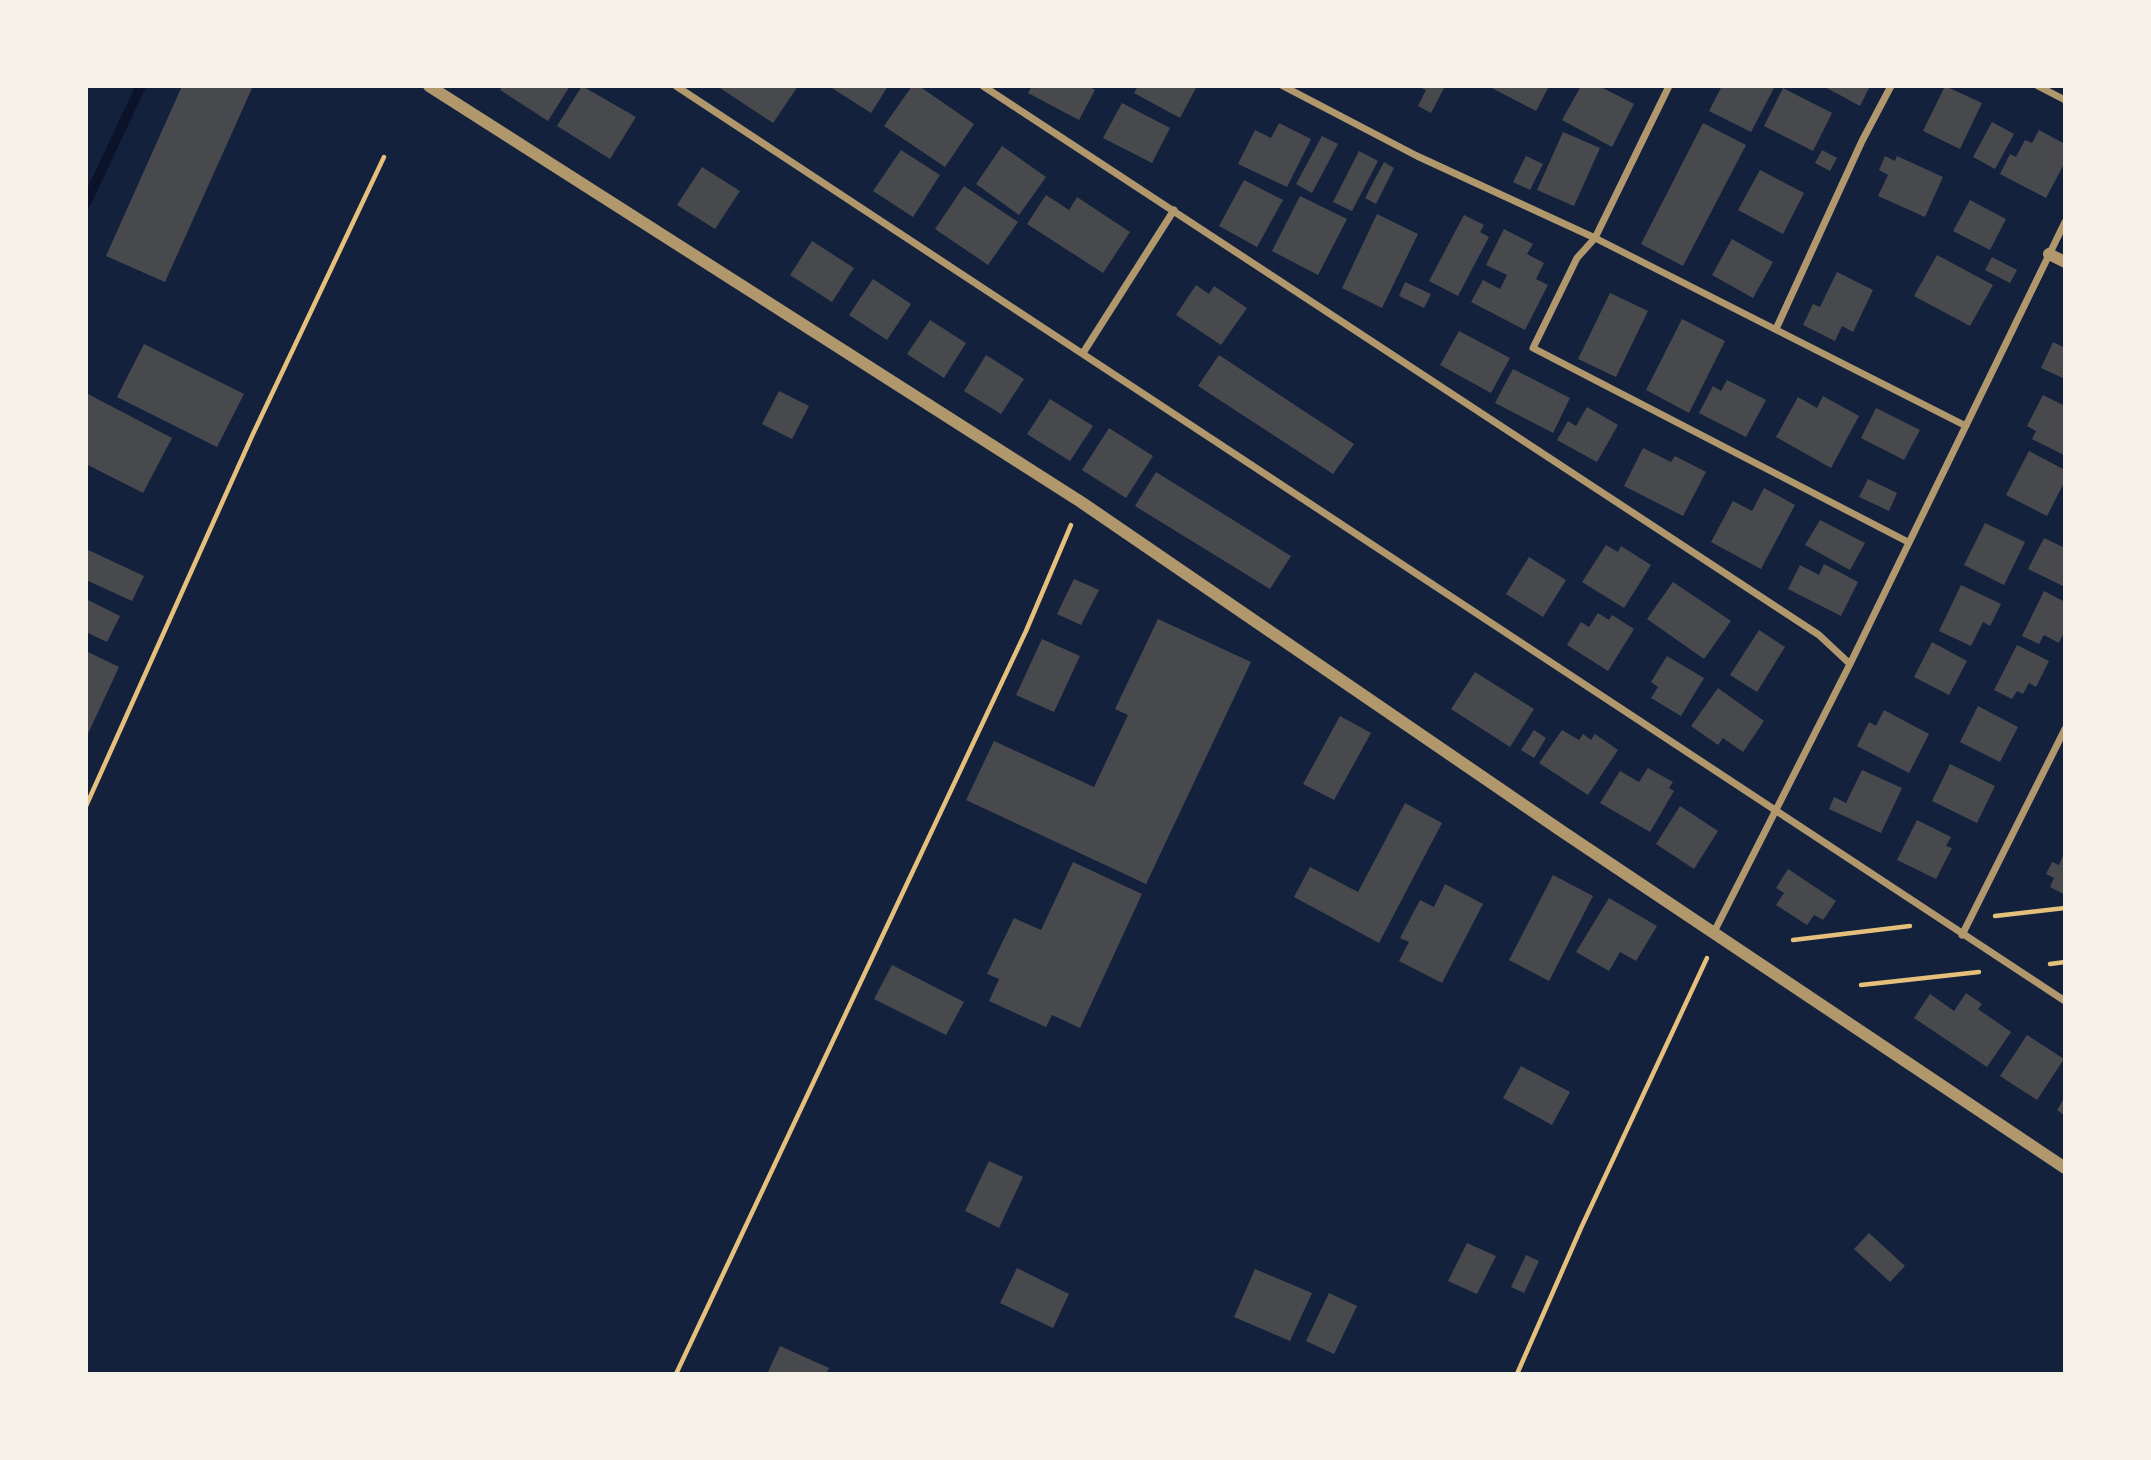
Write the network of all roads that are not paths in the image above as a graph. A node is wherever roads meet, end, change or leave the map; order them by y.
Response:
1 (429, 86) edge
2 (676, 86) edge
3 (983, 86) edge
4 (1283, 86) edge
5 (1669, 86) edge
6 (1891, 86) edge
7 (2038, 86) edge
8 (2065, 100) edge
9 (1174, 210) junction
10 (2065, 222) edge
11 (1595, 238) junction
12 (2049, 254) junction
13 (2065, 262) edge
14 (1776, 329) junction
15 (1083, 353) junction
16 (1966, 426) junction
17 (1908, 542) junction
18 (1850, 664) junction
19 (2065, 729) edge
20 (1778, 810) junction
21 (1714, 932) junction
22 (1962, 935) junction
23 (2065, 1001) edge
24 (2065, 1168) edge

1 - 21 street
2 - 15 street
3 - 9 street
4 - 11 street
5 - 11 street
6 - 14 street
7 - 8 street
9 - 15 street
9 - 18 street
10 - 12 street
11 - 14 street
11 - 17 street
12 - 13 street
12 - 16 street
14 - 16 street
15 - 20 street
16 - 17 street
17 - 18 street
18 - 20 street
19 - 22 street
20 - 21 street
20 - 22 street
21 - 24 street
22 - 23 street

